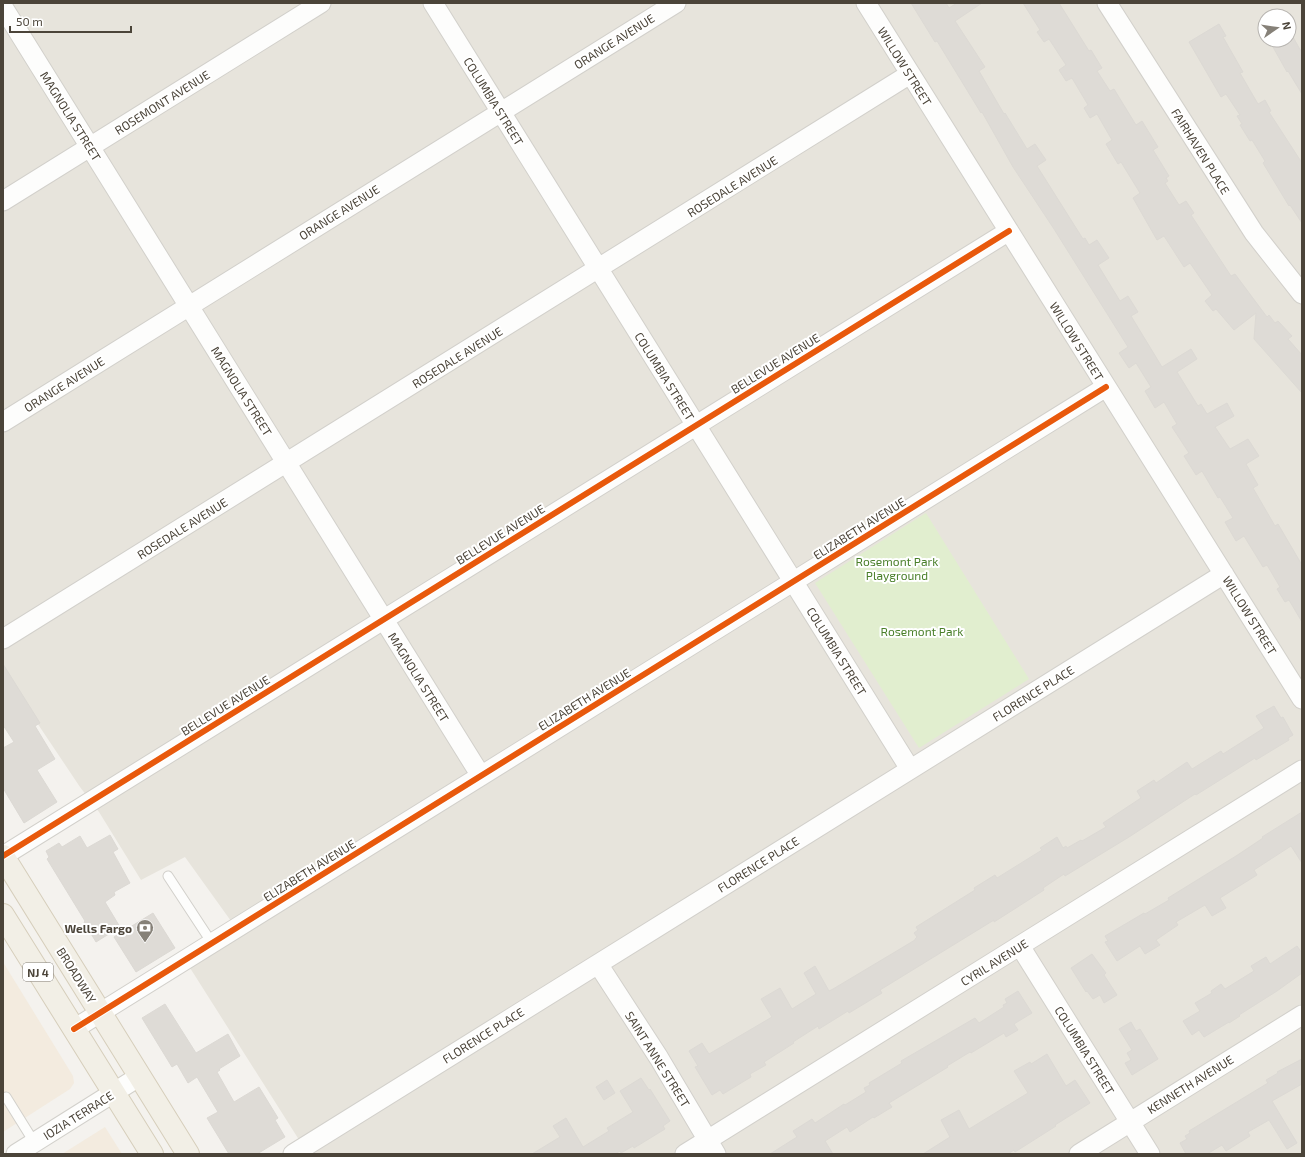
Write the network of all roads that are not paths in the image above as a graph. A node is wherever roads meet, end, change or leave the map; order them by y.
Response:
1 (321, 3) edge
2 (433, 3) edge
3 (676, 3) edge
4 (866, 3) edge
5 (1107, 3) edge
6 (3, 7) edge
7 (910, 74) junction
8 (501, 112) junction
9 (90, 147) junction
10 (3, 201) edge
11 (1009, 231) junction
12 (598, 269) junction
13 (1302, 294) edge
14 (189, 306) junction
15 (1106, 387) junction
16 (3, 422) edge
17 (696, 426) junction
18 (286, 463) junction
19 (1224, 574) junction
20 (793, 582) junction
21 (384, 620) junction
22 (3, 639) edge
23 (1302, 699) edge
24 (910, 769) junction
25 (1302, 770) edge
26 (481, 776) junction
27 (3, 856) edge
28 (168, 876) dead end
29 (3, 915) edge
30 (212, 943) junction
31 (1020, 946) junction
32 (598, 964) junction
33 (100, 1013) junction
34 (1302, 1015) edge
35 (74, 1029) junction
36 (140, 1076) junction
37 (113, 1092) junction
38 (6, 1096) dead end
39 (1130, 1122) junction
40 (34, 1142) junction
41 (712, 1147) edge
42 (16, 1154) edge
43 (152, 1154) edge
44 (188, 1154) edge
45 (292, 1154) edge
46 (685, 1154) edge
47 (1078, 1154) edge
48 (1150, 1154) edge

1 - 9 street, ROSEMONT AVENUE
2 - 8 street, COLUMBIA STREET
3 - 8 street, ORANGE AVENUE
4 - 7 street, WILLOW STREET
5 - 13 street, FAIRHAVEN PLACE
6 - 9 street, MAGNOLIA STREET
7 - 11 street, WILLOW STREET
7 - 12 street, ROSEDALE AVENUE
8 - 12 street, COLUMBIA STREET
8 - 14 street, ORANGE AVENUE
9 - 10 street, ROSEMONT AVENUE
9 - 14 street, MAGNOLIA STREET
11 - 15 street, WILLOW STREET
11 - 17 street, BELLEVUE AVENUE
12 - 17 street, COLUMBIA STREET
12 - 18 street, ROSEDALE AVENUE
14 - 16 street, ORANGE AVENUE
14 - 18 street, MAGNOLIA STREET
15 - 19 street, WILLOW STREET
15 - 20 street, ELIZABETH AVENUE
17 - 20 street, COLUMBIA STREET
17 - 21 street, BELLEVUE AVENUE
18 - 21 street, MAGNOLIA STREET
18 - 22 street, ROSEDALE AVENUE
19 - 23 street, WILLOW STREET
19 - 24 street, FLORENCE PLACE
20 - 24 street, COLUMBIA STREET
20 - 26 street, ELIZABETH AVENUE
21 - 26 street, MAGNOLIA STREET
21 - 27 street, BELLEVUE AVENUE
24 - 32 street, FLORENCE PLACE
25 - 31 street, CYRIL AVENUE
26 - 30 street, ELIZABETH AVENUE
27 - 33 main road, BROADWAY / NJ 4
28 - 30 lane
29 - 35 main road, NJ 4
30 - 33 street, ELIZABETH AVENUE
31 - 39 street, COLUMBIA STREET
31 - 41 street, CYRIL AVENUE
32 - 41 street, SAINT ANNE STREET
32 - 45 street, FLORENCE PLACE
33 - 35 street, ELIZABETH AVENUE
33 - 36 main road, BROADWAY / NJ 4
34 - 39 street, KENNETH AVENUE
35 - 37 main road, NJ 4
36 - 37 street, IOZIA TERRACE
36 - 44 main road, BROADWAY / NJ 4
37 - 40 street, IOZIA TERRACE
37 - 43 main road, NJ 4
38 - 40 lane
39 - 47 street, KENNETH AVENUE
39 - 48 street, COLUMBIA STREET
40 - 42 street, IOZIA TERRACE
41 - 46 street, CYRIL AVENUE

